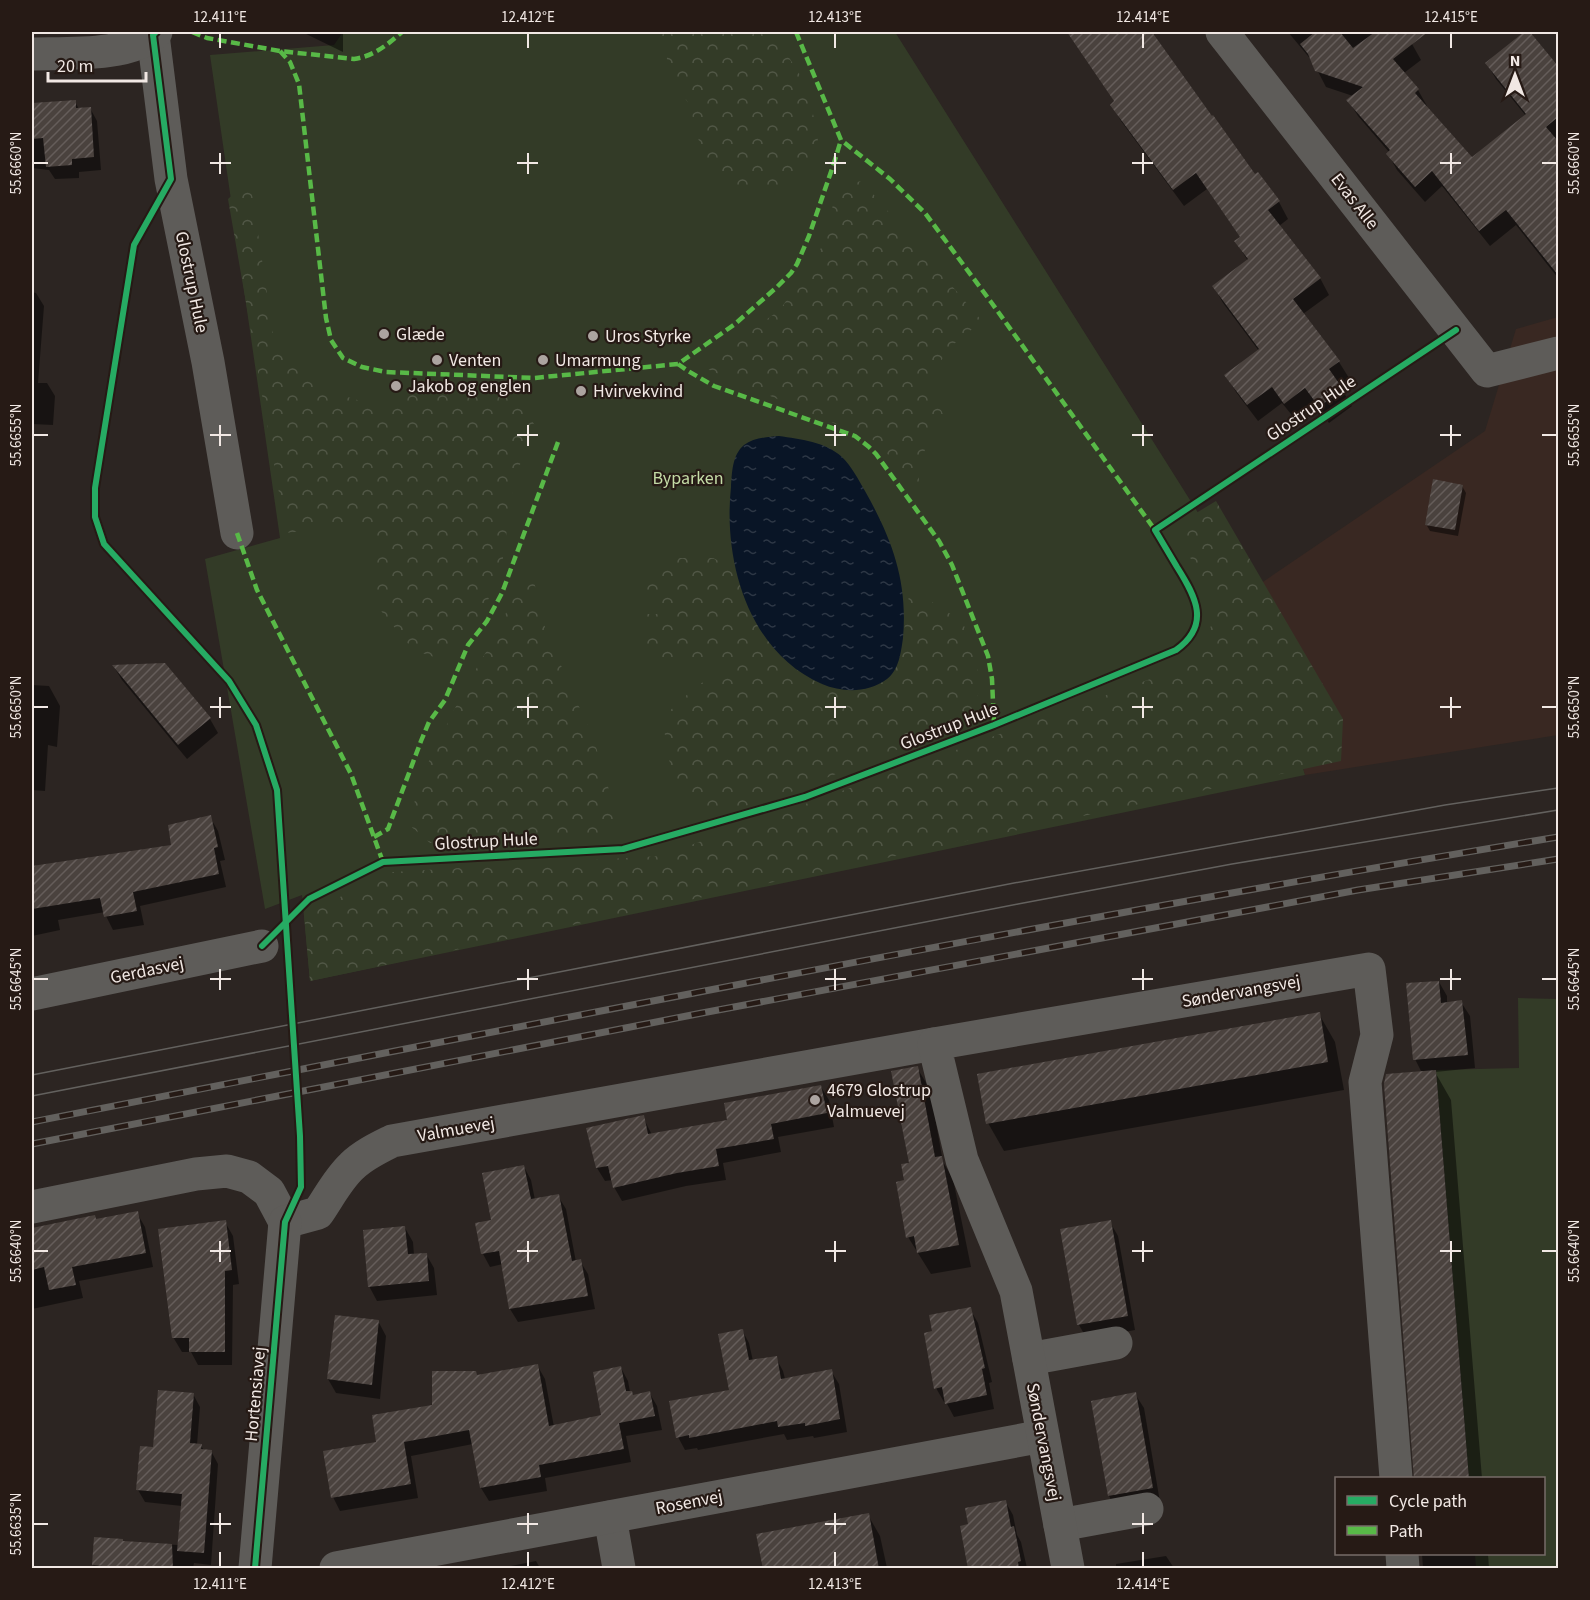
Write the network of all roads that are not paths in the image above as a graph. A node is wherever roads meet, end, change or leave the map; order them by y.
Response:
1 (1222, 32) edge
2 (154, 33) edge
3 (32, 54) edge
4 (1558, 353) edge
5 (237, 533) dead end
6 (262, 946) dead end
7 (32, 994) edge
8 (934, 1044) junction
9 (32, 1207) edge
10 (285, 1222) junction
11 (1116, 1343) dead end
12 (1029, 1359) junction
13 (1043, 1436) junction
14 (1396, 1477) edge
15 (1147, 1509) dead end
16 (610, 1517) junction
17 (1060, 1525) junction
18 (255, 1569) edge
19 (336, 1569) edge
20 (619, 1569) edge
21 (1068, 1569) edge

1 - 4 street, Evas Alle
2 - 3 street
2 - 5 street, Glostrup Hule
6 - 7 street, Gerdasvej
8 - 10 street, Valmuevej
8 - 12 street, Søndervangsvej
8 - 14 street, Søndervangsvej
9 - 10 street
10 - 18 street, Hortensiavej
11 - 12 street, Søndervangsvej
12 - 13 street, Søndervangsvej
13 - 16 street, Rosenvej
13 - 17 street, Søndervangsvej
15 - 17 street, Søndervangsvej
16 - 19 street, Rosenvej
16 - 20 street
17 - 21 street, Søndervangsvej

